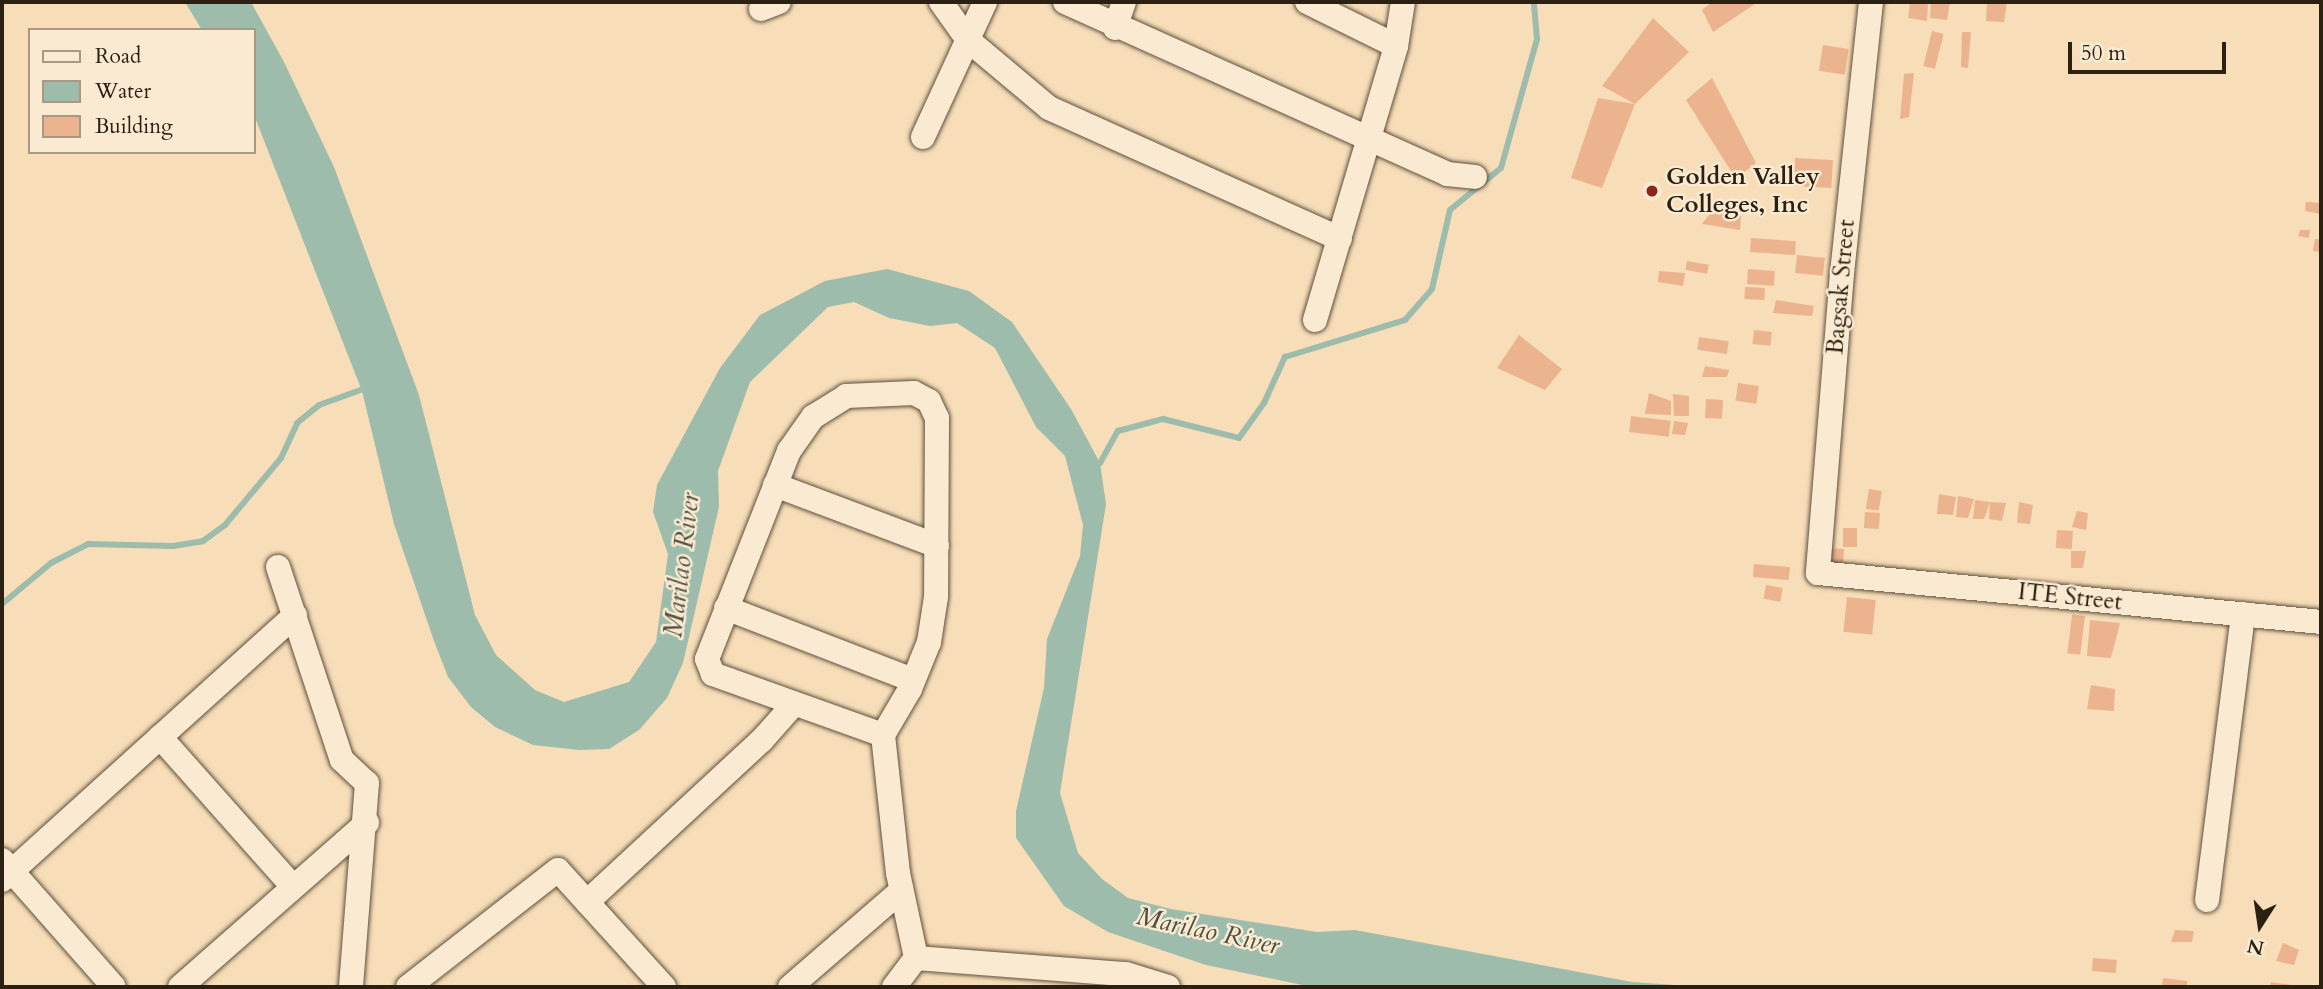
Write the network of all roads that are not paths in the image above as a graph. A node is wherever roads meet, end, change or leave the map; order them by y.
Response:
1 (941, 2) edge
2 (985, 2) edge
3 (1065, 2) edge
4 (1124, 2) edge
5 (1307, 2) edge
6 (1403, 2) edge
7 (1871, 2) edge
8 (1115, 28) junction
9 (968, 40) junction
10 (1396, 46) junction
11 (923, 138) dead end
12 (1370, 140) junction
13 (1475, 177) dead end
14 (1340, 239) junction
15 (1315, 320) dead end
16 (775, 485) junction
17 (937, 546) junction
18 (278, 567) dead end
19 (1818, 573) joint
20 (726, 608) junction
21 (2243, 614) junction
22 (295, 615) junction
23 (2321, 622) edge
24 (914, 680) junction
25 (794, 704) junction
26 (883, 735) junction
27 (160, 737) junction
28 (367, 823) junction
29 (5, 870) edge
30 (293, 887) junction
31 (901, 891) junction
32 (2207, 900) dead end
33 (587, 902) junction
34 (916, 957) junction
35 (1119, 981) edge
36 (114, 987) edge
37 (180, 987) edge
38 (351, 987) edge
39 (408, 987) edge
40 (664, 987) edge
41 (790, 987) edge
42 (894, 987) edge
43 (1168, 987) edge

1 - 9 street
2 - 9 street
3 - 8 street
4 - 8 street
5 - 10 street
6 - 10 street
7 - 19 street, Bagsak Street
8 - 12 street
9 - 11 street
9 - 14 street
10 - 12 street
12 - 13 street
12 - 14 street
14 - 15 street
16 - 17 street
16 - 17 street
16 - 20 street
17 - 24 street
18 - 22 street
19 - 21 street, ITE Street
20 - 24 street
20 - 25 street
21 - 23 street, ITE Street
21 - 32 street
22 - 27 street
22 - 28 street
24 - 26 street
25 - 26 street
25 - 33 street
26 - 31 street
27 - 29 street
27 - 30 street
28 - 30 street
28 - 38 street
29 - 36 street
30 - 37 street
31 - 34 street
31 - 41 street
33 - 39 street
33 - 40 street
34 - 35 street
34 - 42 street
35 - 43 street

